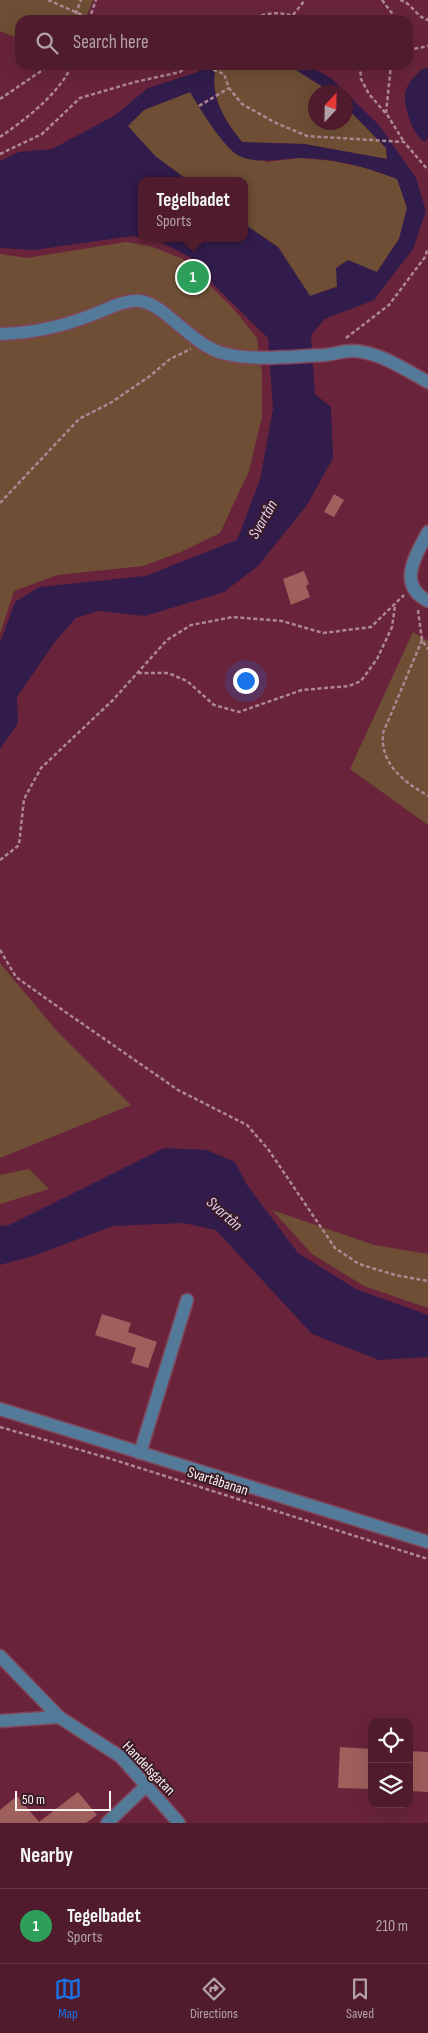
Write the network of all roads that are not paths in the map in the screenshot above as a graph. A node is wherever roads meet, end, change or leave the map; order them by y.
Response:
1 (0, 334) edge
2 (428, 382) edge
3 (428, 532) edge
4 (423, 604) edge
5 (187, 1300) dead end
6 (0, 1409) edge
7 (140, 1452) junction
8 (428, 1542) edge
9 (0, 1656) edge
10 (63, 1720) junction
11 (0, 1721) edge
12 (146, 1786) junction
13 (106, 1823) edge
14 (179, 1823) edge

1 - 2 street
3 - 4 street
5 - 7 street
6 - 7 street
7 - 8 street
9 - 10 street, Handelsgatan
10 - 11 street
10 - 12 street, Handelsgatan
12 - 13 street
12 - 14 street, Handelsgatan

